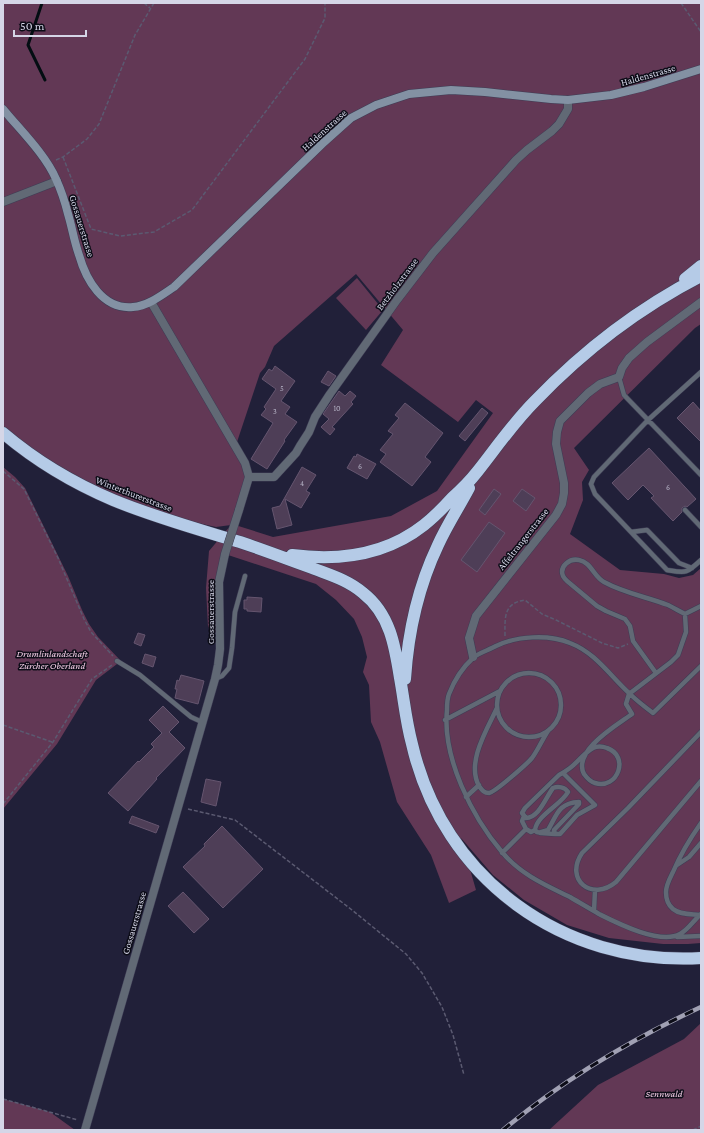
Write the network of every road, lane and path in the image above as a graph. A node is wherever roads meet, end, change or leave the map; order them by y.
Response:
1 (144, 3) edge
2 (154, 3) edge
3 (325, 3) edge
4 (681, 3) edge
5 (150, 8) junction
6 (701, 32) edge
7 (701, 69) edge
8 (568, 100) junction
9 (3, 109) edge
10 (63, 157) junction
11 (49, 164) junction
12 (57, 181) junction
13 (3, 202) edge
14 (701, 266) edge
15 (701, 276) edge
16 (150, 302) junction
17 (656, 302) junction
18 (701, 302) edge
19 (701, 372) edge
20 (619, 377) junction
21 (648, 420) junction
22 (3, 433) edge
23 (3, 471) edge
24 (477, 473) junction
25 (701, 475) edge
26 (249, 477) junction
27 (685, 510) dead end
28 (701, 527) edge
29 (631, 532) junction
30 (269, 552) junction
31 (701, 560) edge
32 (692, 568) junction
33 (245, 576) dead end
34 (701, 606) edge
35 (684, 614) junction
36 (633, 641) junction
37 (504, 642) junction
38 (473, 657) junction
39 (117, 661) junction
40 (701, 666) edge
41 (656, 673) junction
42 (215, 679) junction
43 (500, 691) junction
44 (630, 694) junction
45 (497, 708) junction
46 (446, 720) junction
47 (202, 722) junction
48 (3, 725) edge
49 (408, 725) junction
50 (548, 730) junction
51 (701, 732) edge
52 (53, 742) junction
53 (586, 753) junction
54 (563, 773) junction
55 (701, 781) edge
56 (575, 784) junction
57 (479, 785) junction
58 (568, 792) junction
59 (586, 796) junction
60 (466, 797) junction
61 (3, 804) edge
62 (579, 804) junction
63 (178, 806) junction
64 (524, 816) junction
65 (701, 823) edge
66 (526, 829) junction
67 (535, 830) junction
68 (540, 833) junction
69 (555, 834) junction
70 (701, 843) edge
71 (502, 853) junction
72 (676, 865) junction
73 (595, 890) junction
74 (594, 911) junction
75 (700, 914) edge
76 (701, 936) edge
77 (671, 937) junction
78 (701, 958) edge
79 (464, 1075) dead end
80 (3, 1099) edge
81 (701, 1126) edge
82 (86, 1127) edge
83 (693, 1130) edge

1 - 5 path
2 - 5 path
3 - 10 path
4 - 6 path
5 - 10 path
7 - 8 street, Haldenstrasse
8 - 16 street, Haldenstrasse
8 - 26 street, Betzholzstrasse
9 - 11 street, Gossauerstrasse
10 - 11 path
11 - 12 street, Gossauerstrasse
12 - 13 street
12 - 16 street, Gossauerstrasse
14 - 17 highway
15 - 17 highway
16 - 26 street
17 - 24 highway
18 - 20 street
19 - 21 lane
20 - 21 lane
20 - 38 street, Affeltrangerstrasse
21 - 25 lane
21 - 29 lane
22 - 30 highway, Winterthurerstrasse
23 - 39 path
24 - 30 highway
24 - 49 highway
26 - 42 street, Gossauerstrasse, bridge
27 - 28 lane
29 - 32 lane
29 - 32 lane
30 - 49 highway
31 - 32 lane
33 - 42 lane
34 - 35 lane
35 - 36 lane
35 - 41 lane
36 - 37 path
36 - 41 lane
37 - 38 lane
37 - 44 lane
38 - 46 lane
39 - 47 lane
39 - 52 path
40 - 44 lane
41 - 44 lane
42 - 47 street, Gossauerstrasse
43 - 45 lane
43 - 46 lane
43 - 50 lane
44 - 53 lane
45 - 50 lane
45 - 57 lane
46 - 60 lane
47 - 63 street, Gossauerstrasse
48 - 52 path
49 - 78 highway
50 - 57 lane
51 - 73 lane
52 - 61 path
53 - 53 lane
53 - 54 lane
54 - 56 lane
54 - 64 lane
55 - 73 lane
56 - 58 lane
56 - 59 lane
57 - 60 lane
58 - 64 lane
58 - 67 lane
59 - 62 lane
59 - 69 lane
60 - 71 lane
62 - 68 lane
62 - 69 lane
63 - 79 path
63 - 82 street, Gossauerstrasse
64 - 66 lane
65 - 72 lane
66 - 67 lane
66 - 71 lane
67 - 68 lane
68 - 69 lane
70 - 72 lane
71 - 74 lane
72 - 75 lane
73 - 74 lane
74 - 77 lane
75 - 77 lane
76 - 77 lane
80 - 82 path
81 - 83 path

